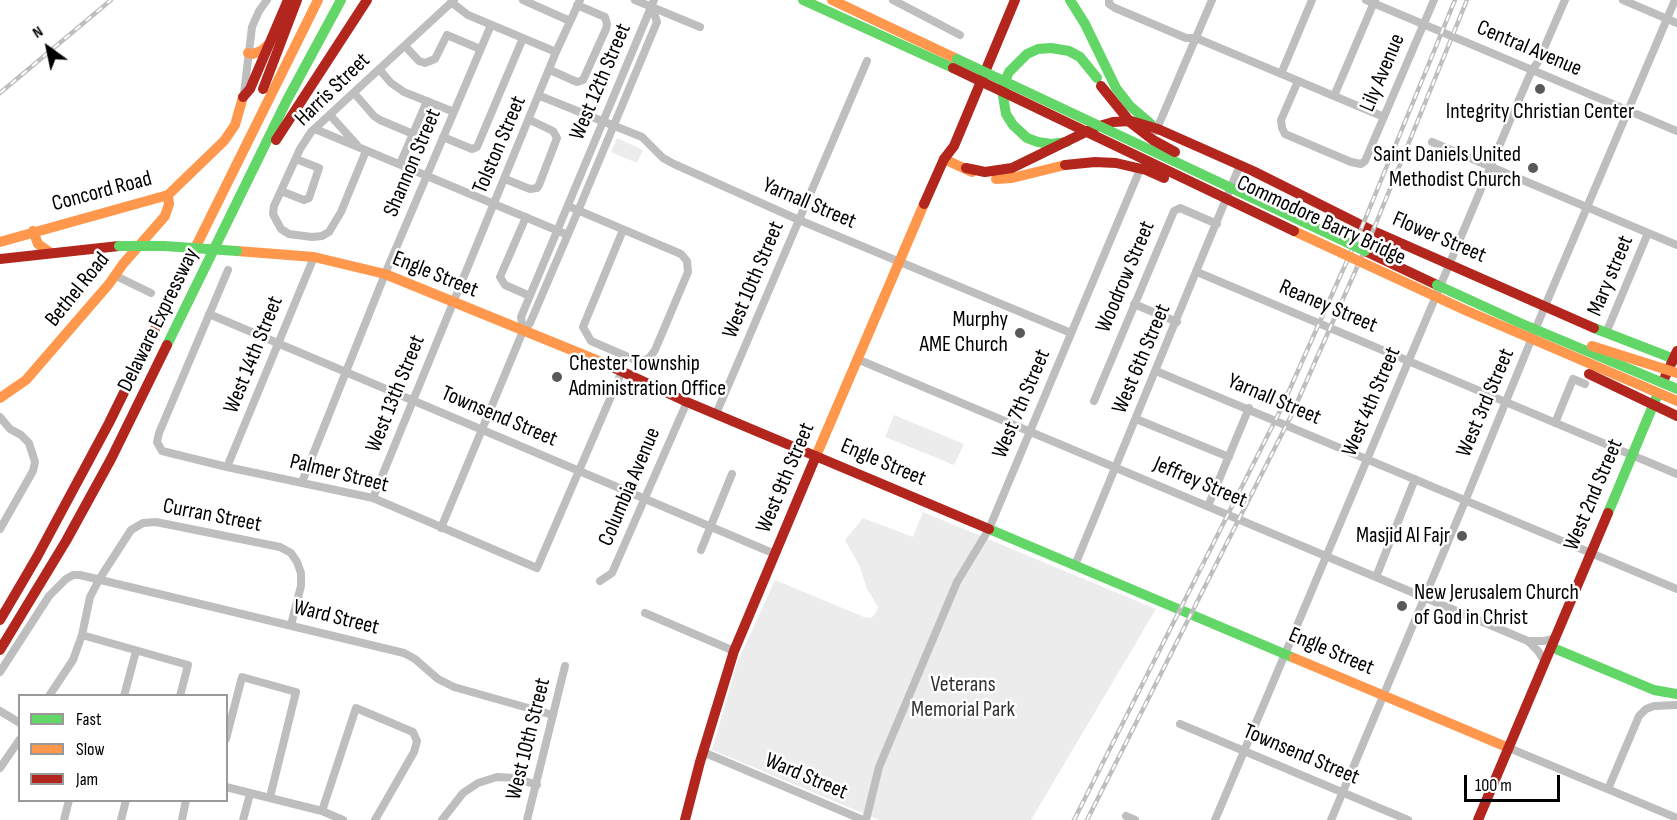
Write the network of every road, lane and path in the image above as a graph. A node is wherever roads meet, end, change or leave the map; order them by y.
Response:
1 (267, 0) edge
2 (288, 0) edge
3 (297, 0) edge
4 (318, 0) edge
5 (341, 0) edge
6 (367, 0) edge
7 (523, 0) edge
8 (635, 0) edge
9 (804, 0) edge
10 (832, 0) edge
11 (849, 0) edge
12 (893, 0) edge
13 (1006, 0) edge
14 (1015, 0) edge
15 (1212, 0) edge
16 (1312, 0) edge
17 (1434, 0) edge
18 (1565, 0) edge
19 (1623, 0) edge
20 (1675, 0) edge
21 (453, 1) edge
22 (1372, 1) edge
23 (578, 2) edge
24 (1109, 2) edge
25 (653, 3) edge
26 (1072, 3) edge
27 (1667, 18) junction
28 (570, 21) junction
29 (1677, 23) edge
30 (1424, 24) junction
31 (490, 25) junction
32 (700, 27) dead end
33 (901, 32) junction
34 (960, 35) dead end
35 (523, 38) junction
36 (1196, 38) junction
37 (269, 44) junction
38 (405, 46) junction
39 (480, 49) junction
40 (556, 52) junction
41 (248, 53) junction
42 (867, 61) dead end
43 (955, 64) junction
44 (379, 69) junction
45 (550, 70) junction
46 (1532, 70) junction
47 (1281, 74) junction
48 (1298, 81) junction
49 (1099, 82) junction
50 (354, 93) junction
51 (540, 96) junction
52 (1334, 96) junction
53 (243, 97) junction
54 (427, 101) junction
55 (1628, 110) junction
56 (454, 112) junction
57 (330, 115) junction
58 (1384, 117) junction
59 (530, 120) junction
60 (603, 122) junction
61 (614, 126) junction
62 (315, 129) junction
63 (1158, 129) junction
64 (1677, 130) edge
65 (413, 134) junction
66 (443, 137) junction
67 (1067, 141) junction
68 (1432, 142) dead end
69 (363, 149) junction
70 (296, 159) junction
71 (944, 159) junction
72 (400, 164) junction
73 (1240, 165) junction
74 (1491, 167) junction
75 (966, 168) junction
76 (427, 176) junction
77 (505, 179) junction
78 (281, 191) junction
79 (168, 195) junction
80 (494, 204) junction
81 (568, 206) junction
82 (1588, 208) junction
83 (578, 211) junction
84 (526, 218) junction
85 (799, 220) junction
86 (1217, 224) junction
87 (225, 228) junction
88 (557, 230) junction
89 (623, 230) junction
90 (33, 231) junction
91 (1648, 233) junction
92 (568, 234) junction
93 (13, 238) junction
94 (0, 242) edge
95 (1677, 245) edge
96 (1365, 251) junction
97 (51, 253) junction
98 (28, 255) junction
99 (1351, 256) junction
100 (314, 257) junction
101 (0, 259) edge
102 (898, 261) junction
103 (1449, 265) junction
104 (186, 267) junction
105 (228, 270) dead end
106 (1197, 272) junction
107 (385, 274) junction
108 (116, 276) junction
109 (1437, 285) junction
110 (152, 293) dead end
111 (530, 296) junction
112 (453, 303) junction
113 (1134, 304) junction
114 (1545, 306) junction
115 (1467, 311) junction
116 (209, 314) junction
117 (1177, 322) junction
118 (523, 331) junction
119 (1071, 333) junction
120 (1606, 333) junction
121 (277, 343) junction
122 (1676, 356) edge
123 (857, 359) junction
124 (1409, 360) junction
125 (622, 371) junction
126 (1156, 371) junction
127 (346, 372) junction
128 (1677, 373) edge
129 (1586, 384) dead end
130 (1677, 389) edge
131 (0, 398) edge
132 (412, 400) junction
133 (1094, 401) dead end
134 (1677, 401) edge
135 (687, 402) junction
136 (1506, 402) junction
137 (1249, 408) junction
138 (717, 414) junction
139 (0, 417) edge
140 (1677, 417) edge
141 (1136, 419) junction
142 (1555, 423) junction
143 (482, 430) junction
144 (1030, 431) junction
145 (1632, 455) junction
146 (816, 456) junction
147 (1229, 457) junction
148 (1367, 459) junction
149 (227, 467) junction
150 (1116, 468) junction
151 (580, 471) junction
152 (732, 474) dead end
153 (1677, 474) edge
154 (1415, 479) junction
155 (302, 482) junction
156 (373, 498) junction
157 (645, 499) junction
158 (1466, 499) junction
159 (1208, 506) junction
160 (709, 526) junction
161 (441, 528) junction
162 (0, 529) edge
163 (989, 529) junction
164 (701, 550) dead end
165 (1591, 552) junction
166 (775, 554) junction
167 (1326, 556) junction
168 (1075, 565) junction
169 (1376, 577) junction
170 (100, 578) junction
171 (600, 581) dead end
172 (1677, 589) edge
173 (1425, 597) junction
174 (645, 613) dead end
175 (0, 620) edge
176 (291, 625) junction
177 (82, 635) junction
178 (1528, 641) junction
179 (1553, 642) junction
180 (0, 650) edge
181 (136, 651) junction
182 (734, 651) junction
183 (1285, 654) junction
184 (1545, 662) junction
185 (565, 666) dead end
186 (0, 672) edge
187 (1677, 693) edge
188 (50, 694) edge
189 (125, 694) edge
190 (181, 694) edge
191 (1383, 695) junction
192 (1677, 705) edge
193 (0, 711) edge
194 (553, 715) junction
195 (18, 722) edge
196 (1180, 724) dead end
197 (228, 731) edge
198 (18, 742) edge
199 (1509, 748) junction
200 (1245, 750) junction
201 (703, 752) junction
202 (0, 768) edge
203 (537, 785) junction
204 (228, 788) edge
205 (1608, 789) junction
206 (1342, 792) junction
207 (250, 794) junction
208 (270, 797) junction
209 (69, 802) edge
210 (126, 802) edge
211 (186, 802) edge
212 (322, 811) junction
213 (1126, 816) dead end
214 (1677, 818) edge
215 (64, 820) edge
216 (121, 820) edge
217 (182, 820) edge
218 (243, 820) edge
219 (343, 820) edge
220 (375, 820) edge
221 (442, 820) edge
222 (528, 820) edge
223 (685, 820) edge
224 (864, 820) edge
225 (1136, 820) edge
226 (1215, 820) edge
227 (1330, 820) edge
228 (1408, 820) edge
229 (1478, 820) edge

1 - 41 street, Concord Road
2 - 37 main road
3 - 104 main road
4 - 104 main road, Delaware Expressway
5 - 87 main road, Delaware Expressway
6 - 87 main road
7 - 28 street
8 - 25 street
9 - 43 main road
10 - 33 main road
11 - 33 main road
12 - 34 street
13 - 71 main road, West 9th Street
14 - 71 main road, West 9th Street
15 - 36 street, West 7th Street
16 - 47 street
17 - 30 street, Lily Avenue
18 - 46 street, West 4th Street
19 - 27 street
20 - 27 street, West 3rd Street
21 - 31 street
21 - 38 street, Harris Street
22 - 30 street, Central Avenue
22 - 52 street
23 - 28 street, Tolston Street
23 - 45 street
24 - 36 street
25 - 32 street
25 - 60 street, West 12th Street
25 - 61 street, West 12th Street
26 - 49 main road
26 - 63 main road
27 - 29 street
27 - 55 street, West 3rd Street
28 - 40 street, Tolston Street
30 - 46 street, Central Avenue
30 - 58 street, Lily Avenue
31 - 35 street
31 - 39 street, Shannon Street
33 - 43 main road
35 - 40 street
35 - 66 street
36 - 47 street
36 - 63 street, West 7th Street
37 - 41 main road
37 - 53 main road
38 - 39 street
38 - 44 street, Harris Street
39 - 56 street, Shannon Street
40 - 45 street, Tolston Street
41 - 53 street, Concord Road
42 - 85 street, West 10th Street
43 - 96 main road, Commodore Barry Bridge, bridge
43 - 99 main road, Commodore Barry Bridge, bridge
44 - 50 street, Harris Street
44 - 54 street
45 - 51 street, Tolston Street
46 - 55 street, Central Avenue
46 - 74 street, West 4th Street
47 - 48 street
48 - 52 street
48 - 58 street, Lily Avenue
49 - 67 main road
49 - 96 main road, bridge
50 - 57 street, Harris Street
50 - 65 street
51 - 59 street, Tolston Street
51 - 60 street, Yarnall Street
52 - 58 street
53 - 79 main road, Concord Road
54 - 56 street
54 - 65 street
55 - 64 street, Central Avenue
55 - 82 street, West 3rd Street
56 - 66 street, Shannon Street
57 - 62 street, Harris Street
57 - 69 street
59 - 77 street, Tolston Street
59 - 77 street
60 - 61 street, Yarnall Street
60 - 81 street, West 12th Street
61 - 83 street, West 12th Street
61 - 85 street, Yarnall Street
62 - 69 street
62 - 70 street, Harris Street
63 - 67 main road
63 - 73 main road, Flower Street
63 - 119 street, West 7th Street
65 - 72 street
66 - 76 street, Shannon Street
67 - 75 main road
68 - 74 street
69 - 72 street
69 - 78 street, Harris Street
70 - 78 street, Harris Street
70 - 78 street
71 - 75 main road
71 - 102 main road, West 9th Street
72 - 76 street
73 - 86 street, West 6th Street
73 - 103 main road, Flower Street
74 - 82 street
74 - 103 street, West 4th Street
75 - 99 main road, bridge
76 - 80 street
76 - 107 street, Shannon Street
77 - 80 street, Tolston Street
79 - 90 main road, Concord Road
79 - 108 main road, Bethel Road
80 - 84 street
80 - 112 street, Tolston Street
81 - 83 street
81 - 88 street, West 12th Street
82 - 91 street
82 - 114 street, West 3rd Street
83 - 89 street
83 - 92 street, West 12th Street
84 - 88 street
84 - 111 street
85 - 102 street, Yarnall Street
85 - 138 street, West 10th Street
86 - 106 street, West 6th Street
86 - 113 street, Woodrow Street
87 - 180 main road, Delaware Expressway
88 - 92 street
88 - 111 street, West 12th Street
89 - 89 street
90 - 93 main road, Concord Road
90 - 97 main road
91 - 95 street
91 - 120 street, Mary street
92 - 118 street, West 12th Street
93 - 94 main road, Concord Road
93 - 98 main road
96 - 109 main road, Commodore Barry Bridge
97 - 98 main road, Engle Street
97 - 100 main road, Engle Street, bridge
98 - 101 main road, Engle Street
99 - 115 main road, Commodore Barry Bridge, bridge
100 - 107 main road, Engle Street
100 - 121 street, West 14th Street
102 - 119 street, Yarnall Street
102 - 123 main road, West 9th Street
103 - 114 main road, Flower Street
103 - 124 street, West 4th Street
104 - 175 main road, Delaware Expressway
105 - 116 street
106 - 117 street, West 6th Street
106 - 124 street, Reaney Street
107 - 112 main road, Engle Street
107 - 127 street, Shannon Street
108 - 110 street
108 - 131 main road, Bethel Road
109 - 128 main road, bridge
109 - 130 main road, Commodore Barry Bridge, bridge
111 - 118 street, West 12th Street
112 - 118 main road, Engle Street
112 - 132 street, West 13th Street
113 - 117 street
113 - 133 street, Woodrow Street
114 - 120 main road, Flower Street
114 - 136 street, West 3rd Street
115 - 134 main road, Commodore Barry Bridge, bridge
115 - 140 main road, bridge
116 - 121 street, Townsend Street
116 - 149 street, Palmer Street
117 - 126 street, West 6th Street
118 - 125 main road, Engle Street
118 - 143 street, West 12th Street
119 - 144 street, West 7th Street
120 - 122 main road, Flower Street
121 - 127 street, Townsend Street
121 - 149 street, West 14th Street
122 - 145 main road, West 2nd Street
123 - 144 street, Jeffrey Street
123 - 146 main road, West 9th Street
124 - 136 street, Reaney Street
124 - 148 street, West 4th Street
125 - 135 main road, Engle Street
125 - 151 street
126 - 137 street, Yarnall Street
126 - 141 street, West 6th Street
127 - 132 street, Townsend Street
127 - 155 street, Shannon Street
129 - 142 street
132 - 143 street, Townsend Street
132 - 156 street, West 13th Street
135 - 138 main road, Engle Street
135 - 157 street, Columbia Avenue
136 - 142 street, Reaney Street
136 - 158 street, West 3rd Street
137 - 147 street
137 - 148 street, Yarnall Street
138 - 146 main road, Engle Street
139 - 162 street
141 - 147 street
141 - 150 street, West 6th Street
142 - 145 street, Reaney Street
143 - 151 street, Townsend Street
143 - 161 street, West 12th Street
144 - 150 street, Jeffrey Street
144 - 163 street, West 7th Street
145 - 153 street, Reaney Street
145 - 165 main road, West 2nd Street
146 - 163 main road, Engle Street
146 - 166 main road, West 9th Street
147 - 159 street
148 - 154 street, Yarnall Street
148 - 167 street, West 4th Street
149 - 155 street, Palmer Street
150 - 159 street, Jeffrey Street
150 - 168 street, West 6th Street
151 - 157 street, Townsend Street
151 - 161 street, Palmer Street
152 - 160 street
154 - 158 street, Yarnall Street
154 - 169 street
155 - 156 street, Palmer Street
156 - 161 street, Palmer Street
157 - 160 street, Townsend Street
157 - 171 street, Columbia Avenue
158 - 165 street, Yarnall Street
158 - 173 street, West 3rd Street
159 - 167 street, Jeffrey Street
160 - 164 street
160 - 166 street, Townsend Street
163 - 168 main road, Engle Street
163 - 224 street, West 7th Street
165 - 172 street, Yarnall Street
165 - 179 main road, West 2nd Street
166 - 182 main road, West 9th Street
167 - 169 street, Jeffrey Street
167 - 183 street, West 4th Street
168 - 183 main road, Engle Street
169 - 173 street, Jeffrey Street
170 - 176 street, Ward Street
170 - 176 street, Curran Street
170 - 177 street, Curran Street
170 - 186 street, Ward Street
173 - 178 street, Jeffrey Street
173 - 191 street, West 3rd Street
174 - 182 street
176 - 194 street, Ward Street
177 - 181 street
177 - 188 street, Curran Street
178 - 179 street
178 - 184 street
179 - 184 main road, West 2nd Street
179 - 187 main road
181 - 189 street
181 - 190 street
182 - 201 main road, West 9th Street
183 - 191 main road, Engle Street
183 - 200 street, West 4th Street
184 - 199 main road, West 2nd Street
185 - 194 street, West 10th Street
191 - 199 main road, Engle Street
191 - 206 street, West 3rd Street
192 - 205 street
193 - 195 street
194 - 203 street, West 10th Street
196 - 200 street, Townsend Street
197 - 208 street
198 - 202 street
199 - 205 street, Engle Street
199 - 229 main road, West 2nd Street
200 - 206 street, Townsend Street
200 - 226 street, West 4th Street
201 - 223 main road, West 9th Street
201 - 224 street, Ward Street
203 - 221 street
203 - 222 street, West 10th Street
204 - 207 street
205 - 214 street, Engle Street
206 - 227 street, West 3rd Street
206 - 228 street, Townsend Street
207 - 208 street
207 - 218 street
208 - 212 street
209 - 215 street
210 - 216 street
211 - 217 street
212 - 219 street
212 - 220 street
213 - 225 street

